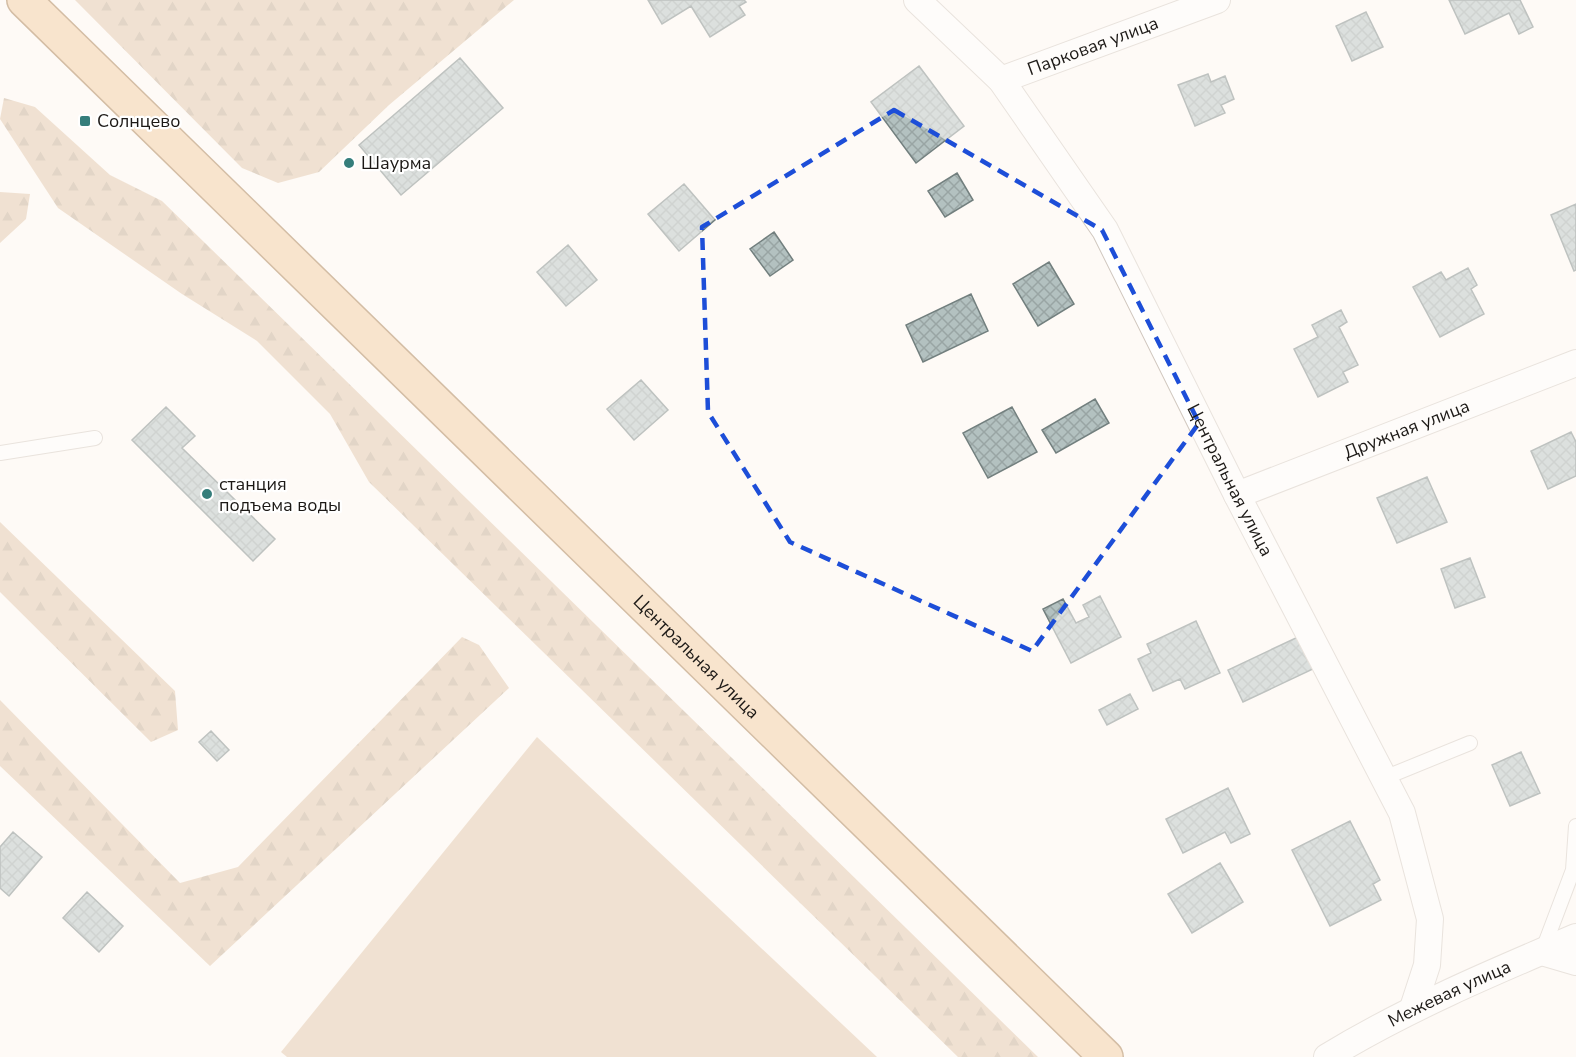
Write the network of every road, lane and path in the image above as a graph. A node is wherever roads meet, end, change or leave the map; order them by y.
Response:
1 (24, 0) edge
2 (917, 0) edge
3 (1217, 0) edge
4 (1001, 80) junction
5 (1576, 363) edge
6 (95, 438) dead end
7 (0, 453) edge
8 (1237, 495) junction
9 (1470, 743) dead end
10 (1384, 778) junction
11 (1576, 826) edge
12 (1576, 937) edge
13 (1542, 952) junction
14 (1576, 962) edge
15 (1413, 1008) junction
16 (1106, 1057) edge
17 (1327, 1057) edge

1 - 16 main road, Центральная улица
2 - 4 street, Центральная улица
3 - 4 street, Парковая улица
4 - 8 street, Центральная улица
5 - 8 street, Дружная улица
6 - 7 lane
8 - 10 street, Центральная улица
9 - 10 lane
10 - 15 street, Центральная улица
11 - 13 lane
12 - 13 street, Межевая улица
13 - 14 street
13 - 15 street, Межевая улица
15 - 17 street, Межевая улица

